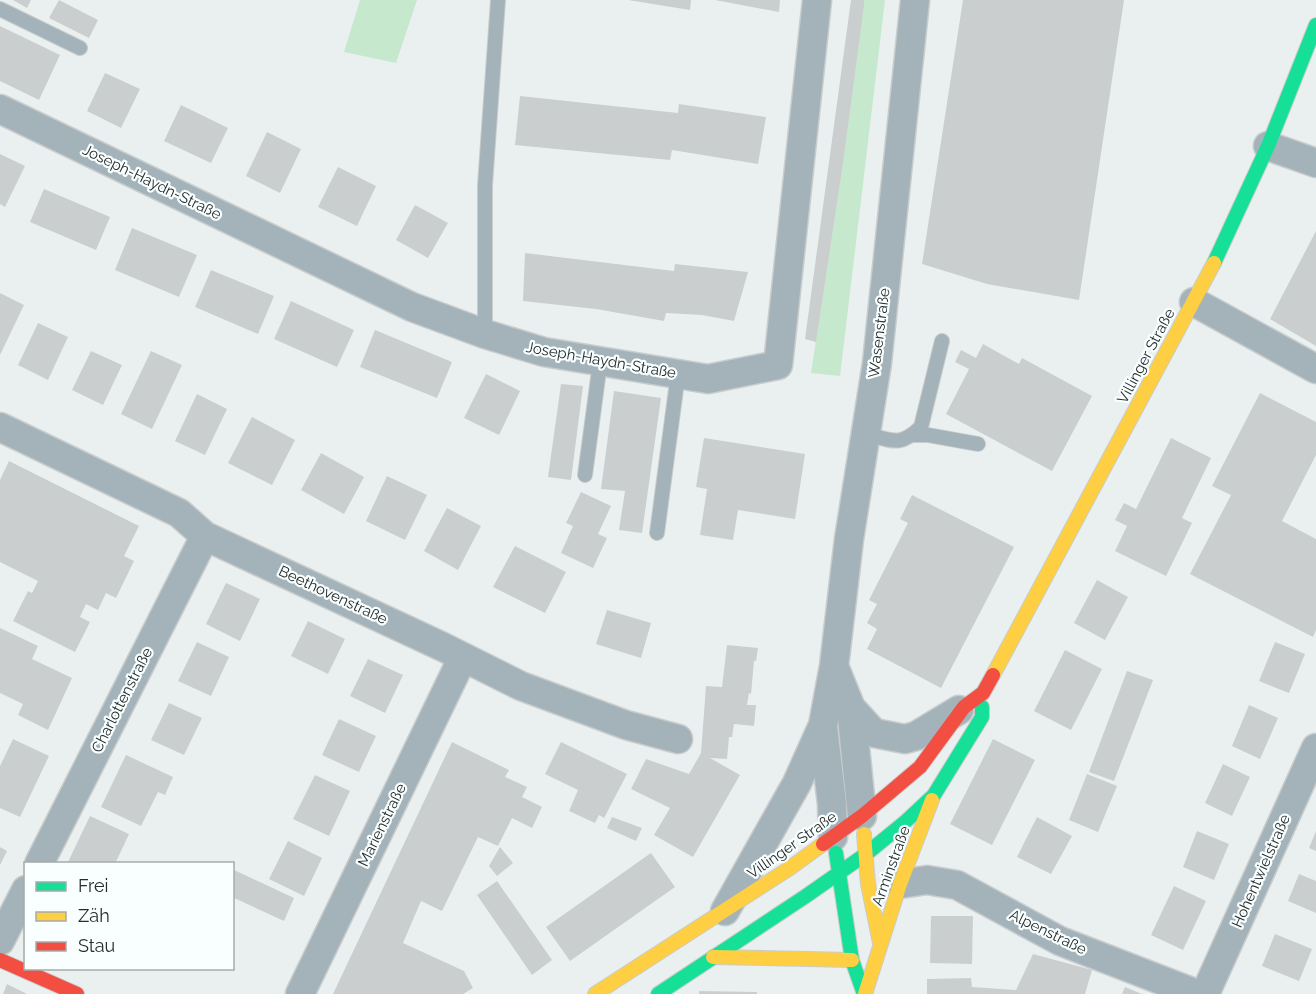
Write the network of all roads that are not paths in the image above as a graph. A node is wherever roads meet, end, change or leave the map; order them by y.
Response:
1 (498, 0) edge
2 (817, 0) edge
3 (915, 0) edge
4 (0, 9) edge
5 (1316, 25) edge
6 (80, 48) dead end
7 (0, 109) edge
8 (1268, 146) junction
9 (1316, 163) edge
10 (1194, 302) junction
11 (485, 334) junction
12 (942, 340) dead end
13 (600, 363) junction
14 (1316, 369) edge
15 (678, 374) junction
16 (0, 426) edge
17 (865, 434) junction
18 (912, 435) junction
19 (978, 444) dead end
20 (585, 476) dead end
21 (657, 533) dead end
22 (204, 536) junction
23 (464, 657) junction
24 (834, 666) junction
25 (973, 700) junction
26 (851, 708) junction
27 (823, 724) junction
28 (678, 739) dead end
29 (1313, 762) edge
30 (934, 795) junction
31 (862, 816) junction
32 (833, 837) junction
33 (866, 854) junction
34 (40, 862) edge
35 (838, 871) junction
36 (900, 884) junction
37 (24, 894) edge
38 (725, 911) junction
39 (0, 941) edge
40 (881, 948) junction
41 (713, 957) junction
42 (0, 960) edge
43 (852, 960) junction
44 (77, 994) edge
45 (300, 994) edge
46 (595, 994) edge
47 (658, 994) edge
48 (865, 994) edge
49 (1197, 994) edge
50 (1205, 994) edge

1 - 11 lane
2 - 15 street, Joseph-Haydn-Straße
3 - 17 street, Wasenstraße
4 - 6 lane
5 - 8 main road, Villinger Straße
7 - 11 street, Joseph-Haydn-Straße
8 - 9 street
8 - 10 main road, Villinger Straße
10 - 14 street
10 - 25 main road, Villinger Straße
11 - 13 street, Joseph-Haydn-Straße
12 - 18 lane
13 - 15 street, Joseph-Haydn-Straße
13 - 20 lane
15 - 21 lane
16 - 22 street, Beethovenstraße
17 - 18 lane
17 - 24 street, Wasenstraße
18 - 19 lane
22 - 23 street, Beethovenstraße
22 - 34 street, Charlottenstraße
23 - 28 street, Beethovenstraße
23 - 45 street, Marienstraße
24 - 26 street, Wasenstraße
24 - 27 street, Wasenstraße
25 - 26 street, Wasenstraße
25 - 30 main road, Villinger Straße
25 - 31 main road, Villinger Straße
26 - 31 street, Wasenstraße
27 - 32 street, Wasenstraße
27 - 38 street, Wasenstraße
29 - 50 street, Hohentwielstraße
30 - 33 main road, Villinger Straße
30 - 36 main road, Arminstraße
31 - 32 main road, Villinger Straße
31 - 33 main road, Arminstraße
32 - 35 main road, Arminstraße
32 - 38 main road, Villinger Straße
33 - 35 main road, Villinger Straße
33 - 40 main road, Arminstraße
35 - 41 main road, Villinger Straße
35 - 43 main road, Arminstraße
36 - 40 main road, Arminstraße
36 - 49 street, Alpenstraße
37 - 39 street
38 - 46 main road, Villinger Straße
40 - 48 main road, Arminstraße
41 - 43 main road
41 - 47 main road, Villinger Straße
42 - 44 main road
43 - 48 main road, Arminstraße

